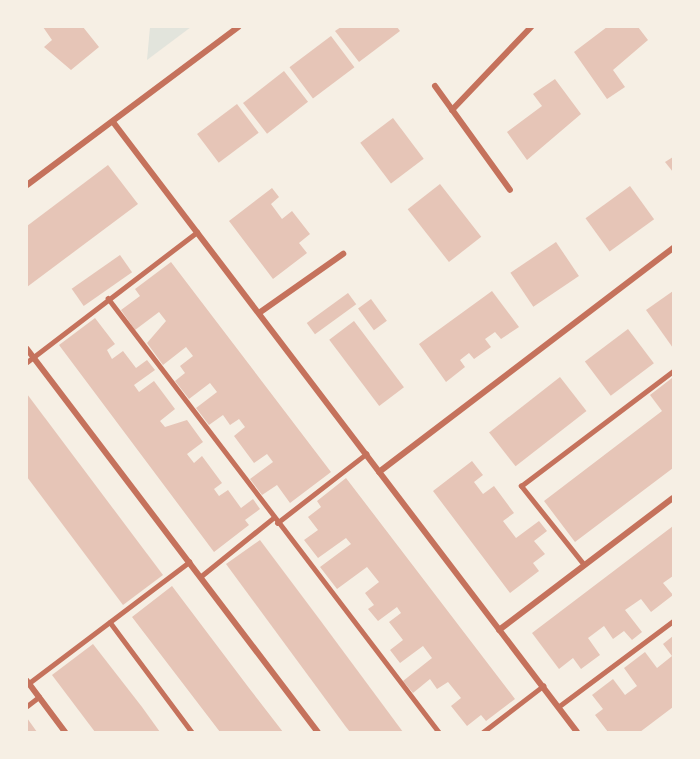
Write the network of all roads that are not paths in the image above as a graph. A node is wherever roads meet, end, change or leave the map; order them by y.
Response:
1 (238, 27) edge
2 (531, 27) edge
3 (435, 86) dead end
4 (452, 110) junction
5 (113, 122) junction
6 (27, 185) edge
7 (510, 190) dead end
8 (197, 232) junction
9 (673, 248) edge
10 (343, 254) dead end
11 (108, 298) junction
12 (259, 314) junction
13 (27, 349) edge
14 (33, 357) junction
15 (27, 362) edge
16 (673, 371) edge
17 (366, 454) junction
18 (379, 472) junction
19 (673, 498) edge
20 (273, 518) junction
21 (278, 523) junction
22 (189, 562) junction
23 (584, 565) junction
24 (200, 577) junction
25 (673, 621) edge
26 (110, 622) junction
27 (499, 630) junction
28 (28, 682) edge
29 (543, 686) junction
30 (39, 697) junction
31 (27, 706) edge
32 (558, 707) junction
33 (66, 732) edge
34 (192, 732) edge
35 (318, 732) edge
36 (439, 732) edge
37 (483, 732) edge
38 (577, 732) edge

1 - 5 street
2 - 4 street
3 - 4 street
4 - 7 street
5 - 6 street
5 - 8 street
8 - 11 lane
8 - 12 street
9 - 18 street
10 - 12 street
11 - 14 lane
11 - 20 lane
12 - 17 street
13 - 14 street
14 - 15 lane
14 - 22 street
16 - 23 lane
17 - 18 street
17 - 21 lane
18 - 27 street
19 - 23 street
20 - 21 lane
20 - 24 lane
21 - 36 lane
22 - 24 street
22 - 26 lane
23 - 27 street
24 - 35 street
25 - 32 lane
26 - 28 lane
26 - 34 lane
27 - 29 street
28 - 30 street
29 - 32 street
29 - 37 lane
30 - 31 lane
30 - 33 street
32 - 38 street

